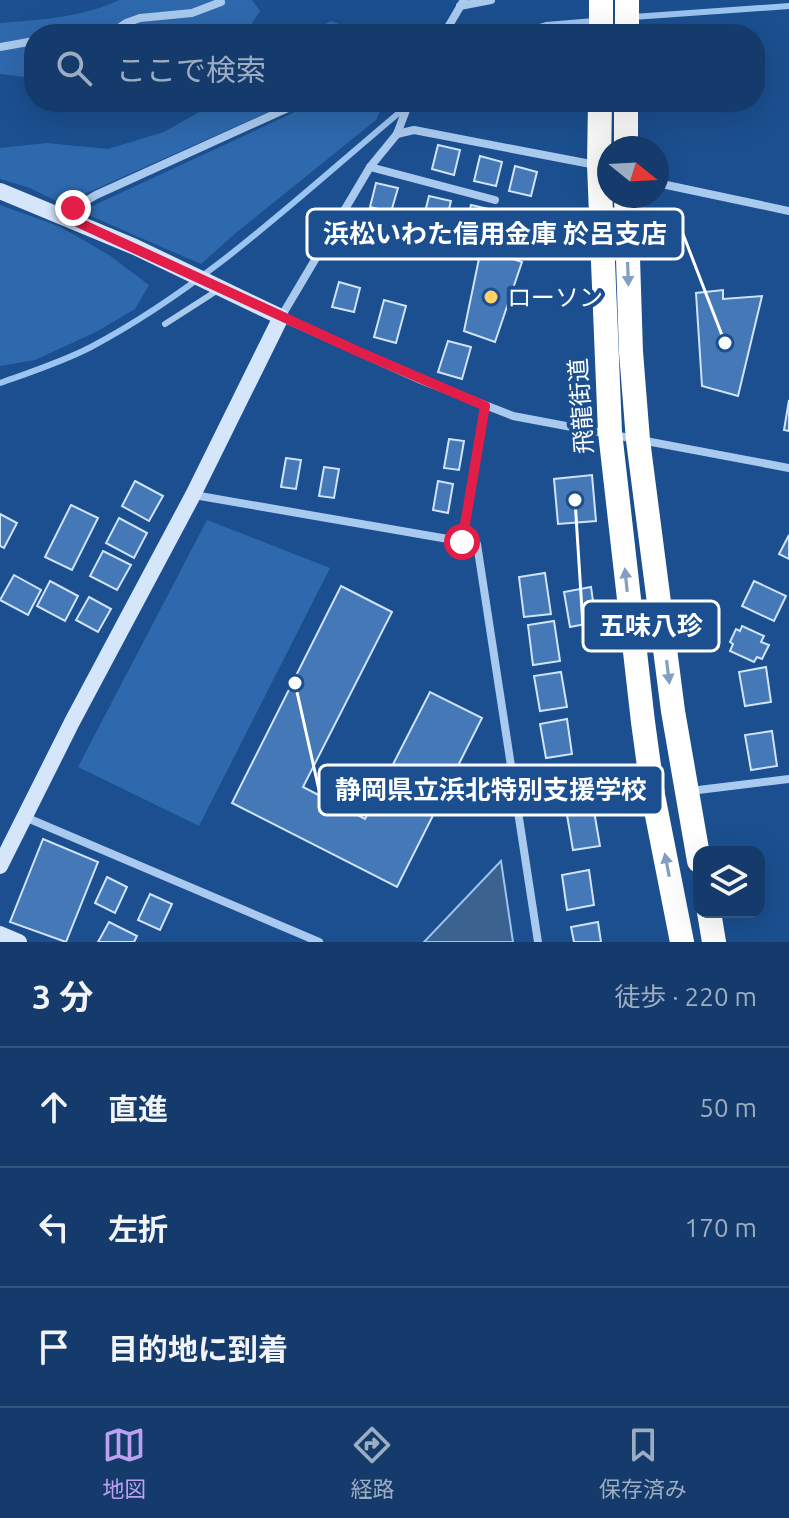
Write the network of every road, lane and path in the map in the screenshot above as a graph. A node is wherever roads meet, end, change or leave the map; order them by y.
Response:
1 (491, 0) edge
2 (221, 2) edge
3 (462, 3) edge
4 (125, 24) edge
5 (450, 24) edge
6 (24, 43) edge
7 (0, 47) edge
8 (279, 112) edge
9 (405, 112) edge
10 (600, 112) edge
11 (626, 112) edge
12 (398, 130) junction
13 (599, 136) edge
14 (626, 136) edge
15 (597, 165) edge
16 (370, 167) junction
17 (669, 186) edge
18 (0, 191) edge
19 (495, 200) dead end
20 (601, 208) edge
21 (626, 208) edge
22 (789, 211) edge
23 (62, 215) junction
24 (214, 285) junction
25 (281, 317) junction
26 (165, 324) dead end
27 (485, 406) junction
28 (610, 432) junction
29 (638, 440) junction
30 (789, 468) edge
31 (193, 495) junction
32 (462, 542) junction
33 (789, 779) edge
34 (686, 791) junction
35 (653, 795) junction
36 (519, 809) junction
37 (25, 817) junction
38 (696, 846) edge
39 (0, 866) edge
40 (710, 918) edge
41 (0, 934) edge
42 (19, 942) edge
43 (319, 942) edge
44 (538, 942) edge
45 (682, 942) edge
46 (714, 942) edge

1 - 3 street
2 - 4 street
3 - 5 street
6 - 7 street
8 - 23 street
9 - 12 street
10 - 13 highway, 飛龍街道
11 - 14 highway
12 - 15 street
12 - 16 street
16 - 19 street
16 - 25 street
17 - 22 street
18 - 23 street
20 - 28 highway, 飛龍街道
21 -> 29 highway
23 - 24 street
24 - 25 street
24 - 26 lane
25 - 27 street
25 - 31 street
27 - 28 street
27 - 32 street
28 - 29 street
35 -> 28 highway, 飛龍街道
29 - 30 street
29 -> 34 highway
31 - 32 street
31 - 37 street
32 - 36 street
33 - 34 street
34 - 38 highway
35 - 36 street
45 -> 35 highway, 飛龍街道
36 - 44 street
37 - 39 street
37 - 43 street
40 - 46 highway
41 - 42 street

